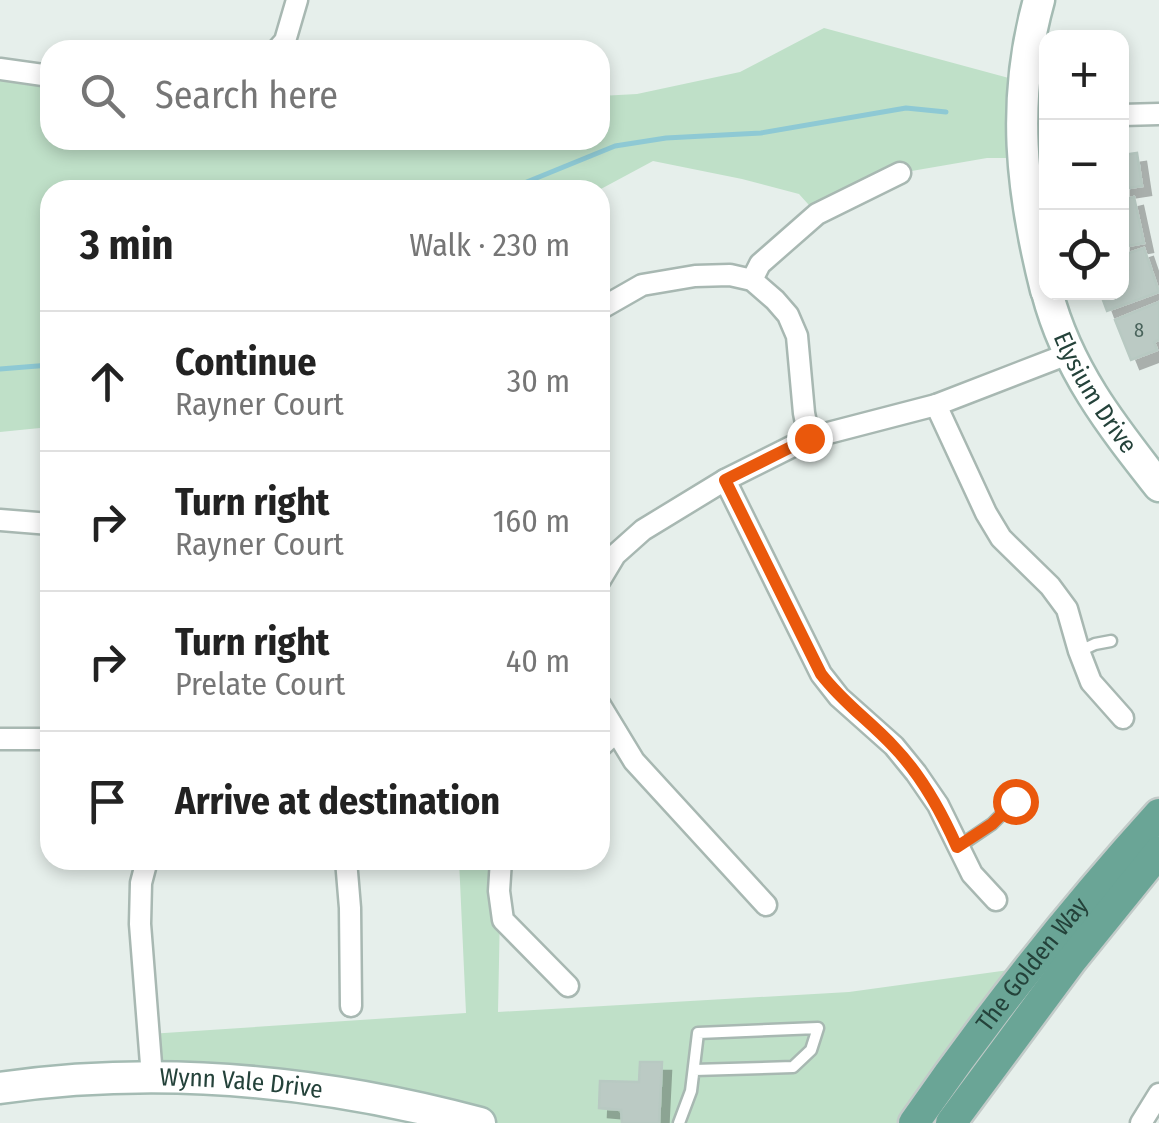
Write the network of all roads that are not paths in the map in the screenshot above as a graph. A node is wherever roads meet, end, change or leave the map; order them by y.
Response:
1 (296, 0) edge
2 (1039, 0) edge
3 (284, 40) edge
4 (0, 70) edge
5 (40, 75) edge
6 (1034, 114) edge
7 (1129, 114) edge
8 (1159, 114) edge
9 (900, 173) dead end
10 (1039, 259) edge
11 (752, 280) junction
12 (1050, 300) edge
13 (610, 303) edge
14 (1068, 354) junction
15 (936, 405) junction
16 (809, 438) junction
17 (725, 480) junction
18 (1159, 486) edge
19 (0, 520) edge
20 (40, 523) edge
21 (610, 563) edge
22 (1111, 641) dead end
23 (1079, 651) junction
24 (1124, 718) dead end
25 (0, 739) edge
26 (40, 739) edge
27 (610, 741) edge
28 (1015, 801) dead end
29 (1159, 814) edge
30 (957, 847) junction
31 (1159, 852) edge
32 (145, 870) edge
33 (347, 870) edge
34 (500, 870) edge
35 (996, 900) dead end
36 (766, 905) dead end
37 (568, 986) dead end
38 (351, 1006) dead end
39 (694, 1070) junction
40 (152, 1077) junction
41 (0, 1088) edge
42 (1159, 1094) edge
43 (480, 1123) edge
44 (679, 1123) edge
45 (914, 1123) edge
46 (951, 1123) edge
47 (1141, 1123) edge

1 - 3 street
2 - 6 street, Elysium Drive
4 - 5 street
6 - 10 street, Elysium Drive
7 - 8 street
9 - 11 street
11 - 13 street
11 - 16 street
12 - 14 street, Elysium Drive
14 - 15 street
14 - 18 street, Elysium Drive
15 - 16 street
15 - 23 street
16 - 17 street
17 - 21 street
17 - 30 street
19 - 20 street
22 - 23 lane
23 - 24 street
25 - 26 street
27 - 36 street
28 - 30 lane
29 - 45 main road, The Golden Way
30 - 35 street
31 - 46 main road, The Golden Way
32 - 40 street
33 - 38 street
34 - 37 street
39 - 39 lane
39 - 44 lane
40 - 41 street, Wynn Vale Drive
40 - 43 street, Wynn Vale Drive
42 - 47 street

